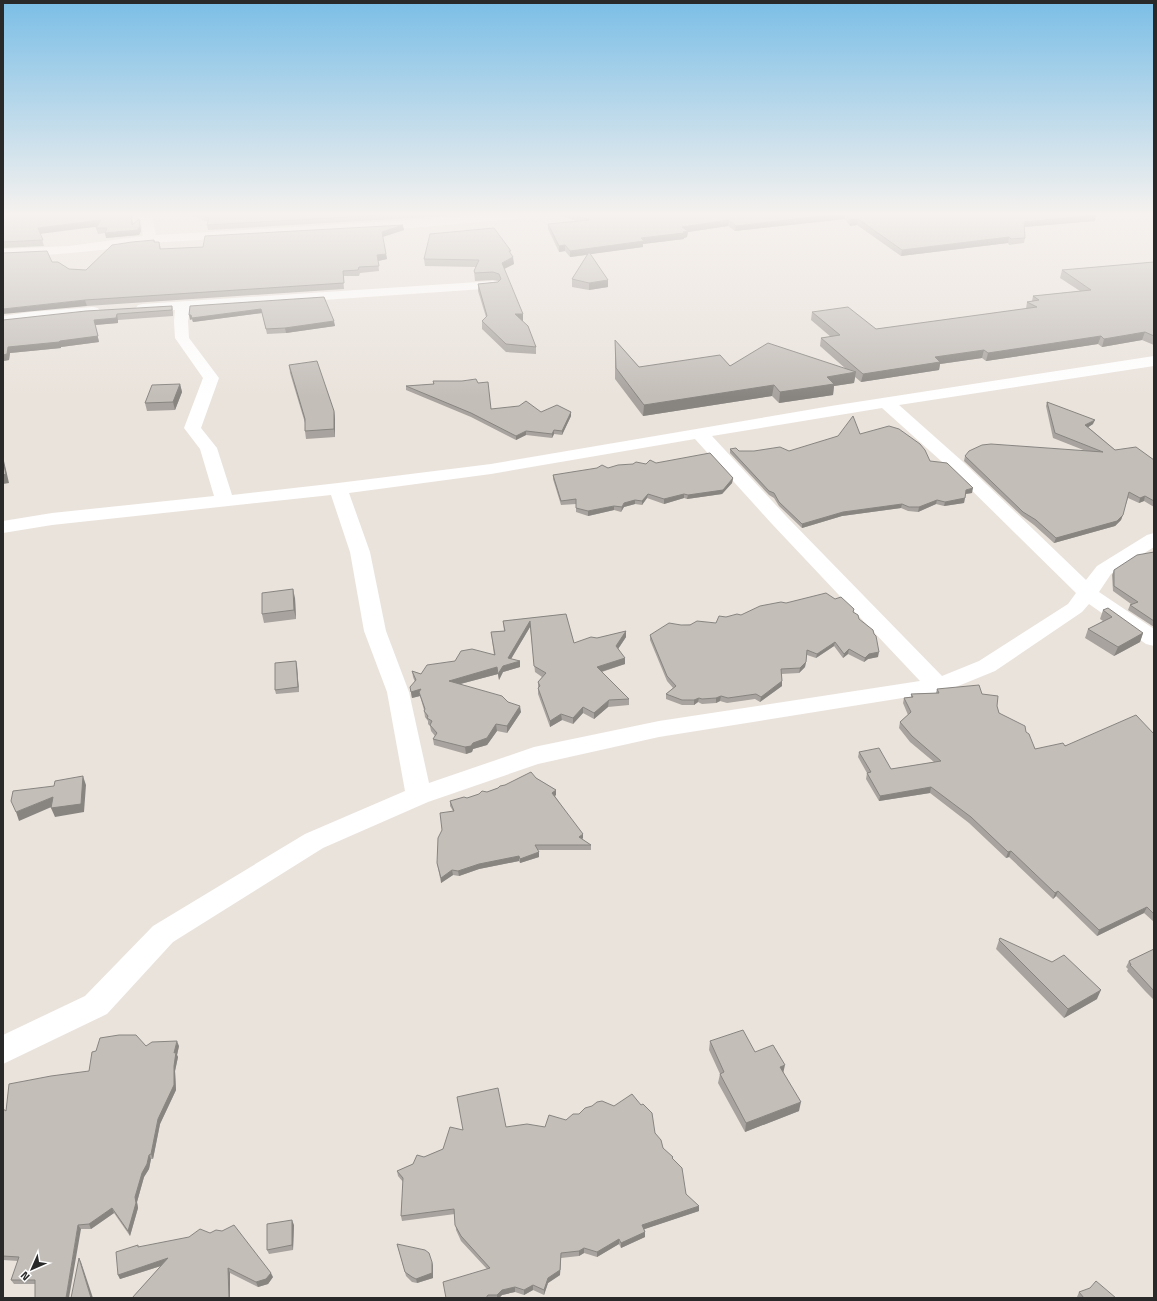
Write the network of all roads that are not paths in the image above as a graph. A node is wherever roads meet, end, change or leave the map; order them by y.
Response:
1 (493, 285) edge
2 (183, 305) junction
3 (131, 308) edge
4 (109, 310) edge
5 (3, 320) edge
6 (1154, 361) edge
7 (886, 403) junction
8 (700, 434) junction
9 (338, 489) junction
10 (225, 501) junction
11 (3, 527) edge
12 (1154, 539) edge
13 (1087, 594) junction
14 (1154, 639) edge
15 (938, 686) junction
16 (419, 796) junction
17 (3, 1050) edge

1 - 2 street
2 - 3 street
2 - 10 street
4 - 5 street
6 - 7 street
7 - 8 street
7 - 13 street
8 - 9 street
8 - 15 street
9 - 10 street
9 - 16 street
10 - 11 street
12 - 13 street
13 - 14 street
13 - 15 street
15 - 16 street
16 - 17 street

